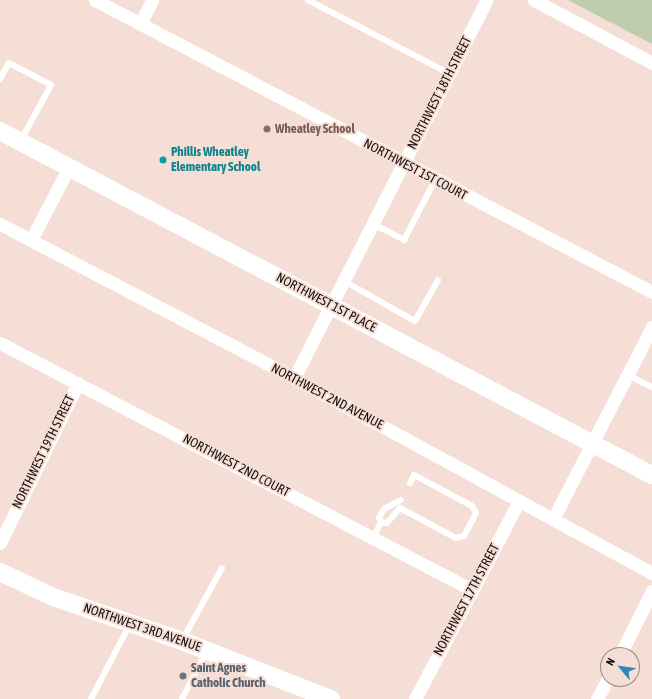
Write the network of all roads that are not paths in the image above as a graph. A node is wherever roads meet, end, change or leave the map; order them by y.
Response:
1 (95, 0) edge
2 (152, 0) edge
3 (308, 0) edge
4 (487, 0) edge
5 (534, 0) edge
6 (140, 24) junction
7 (652, 63) edge
8 (450, 74) junction
9 (0, 79) edge
10 (0, 131) edge
11 (20, 141) junction
12 (403, 164) junction
13 (70, 167) junction
14 (435, 180) junction
15 (0, 224) edge
16 (373, 224) junction
17 (30, 240) junction
18 (438, 280) dead end
19 (344, 281) junction
20 (652, 292) edge
21 (331, 306) junction
22 (652, 327) edge
23 (0, 342) edge
24 (628, 375) junction
25 (294, 378) junction
26 (78, 383) junction
27 (652, 387) edge
28 (592, 445) junction
29 (652, 475) edge
30 (410, 483) dead end
31 (519, 501) junction
32 (400, 508) junction
33 (553, 519) junction
34 (381, 522) junction
35 (373, 538) junction
36 (0, 543) edge
37 (222, 568) dead end
38 (652, 573) edge
39 (1, 576) edge
40 (472, 590) junction
41 (652, 591) edge
42 (131, 623) junction
43 (182, 641) junction
44 (624, 647) edge
45 (206, 651) junction
46 (603, 687) edge
47 (91, 699) edge
48 (182, 699) edge
49 (331, 699) edge
50 (415, 699) edge
51 (597, 699) edge

1 - 6 street, NORTHWEST 1ST COURT
2 - 6 street
3 - 8 lane
4 - 8 street, NORTHWEST 18TH STREET
5 - 7 street
6 - 12 street, NORTHWEST 1ST COURT
8 - 12 street, NORTHWEST 18TH STREET
9 - 11 lane
10 - 11 street, NORTHWEST 1ST PLACE
11 - 13 street, NORTHWEST 1ST PLACE
12 - 14 street, NORTHWEST 1ST COURT
12 - 16 street, NORTHWEST 18TH STREET
13 - 17 street
13 - 21 street, NORTHWEST 1ST PLACE
14 - 16 lane
14 - 20 street, NORTHWEST 1ST COURT
15 - 17 street, NORTHWEST 2ND AVENUE
16 - 19 street, NORTHWEST 18TH STREET
17 - 25 street, NORTHWEST 2ND AVENUE
18 - 19 lane
19 - 21 street, NORTHWEST 18TH STREET
21 - 25 street, NORTHWEST 18TH STREET
21 - 28 street, NORTHWEST 1ST PLACE
22 - 24 street
23 - 26 street, NORTHWEST 2ND COURT
24 - 27 lane
24 - 28 street
25 - 31 street, NORTHWEST 2ND AVENUE
26 - 35 street, NORTHWEST 2ND COURT
26 - 36 street, NORTHWEST 19TH STREET
28 - 29 street, NORTHWEST 1ST PLACE
28 - 33 street
30 - 32 lane
31 - 33 street, NORTHWEST 2ND AVENUE
31 - 40 street, NORTHWEST 17TH STREET
32 - 34 lane
32 - 34 lane
33 - 38 street, NORTHWEST 2ND AVENUE
34 - 35 lane
35 - 40 street, NORTHWEST 2ND COURT
37 - 43 lane
39 - 42 street, NORTHWEST 3RD AVENUE
40 - 50 street, NORTHWEST 17TH STREET
41 - 44 street
42 - 43 street, NORTHWEST 3RD AVENUE
42 - 47 lane
43 - 45 street, NORTHWEST 3RD AVENUE
45 - 48 lane
45 - 49 street, NORTHWEST 3RD AVENUE
46 - 51 street

